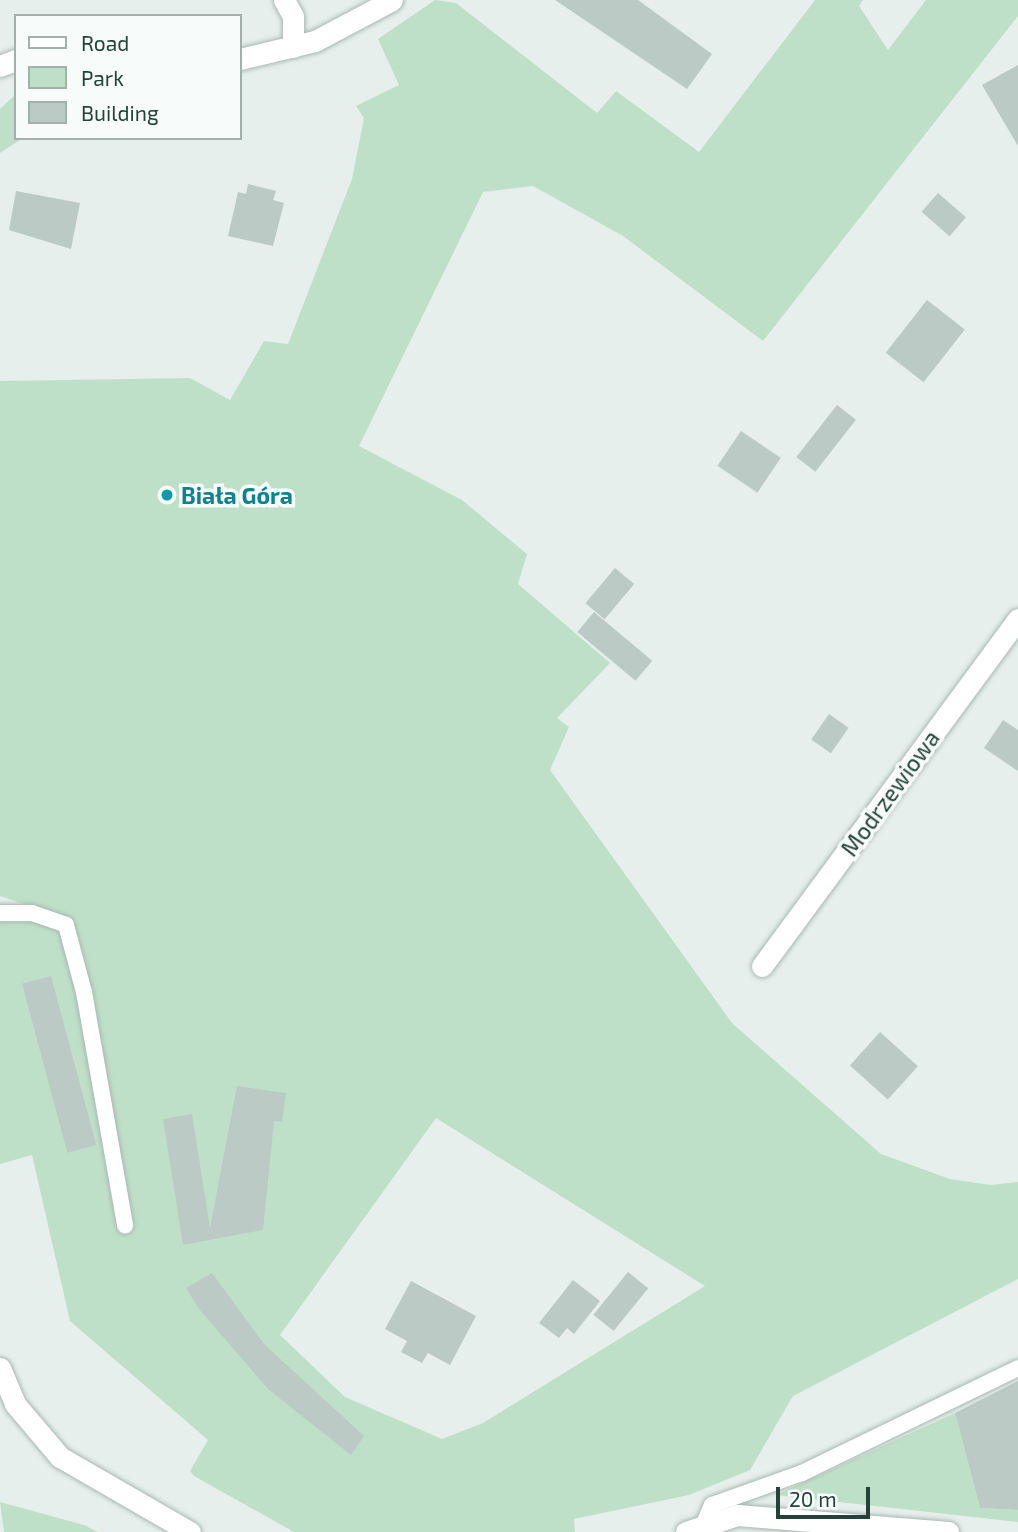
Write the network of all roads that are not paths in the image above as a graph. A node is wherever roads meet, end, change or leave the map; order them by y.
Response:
1 (284, 0) edge
2 (393, 0) edge
3 (293, 47) junction
4 (242, 59) edge
5 (1018, 619) edge
6 (0, 913) edge
7 (762, 966) dead end
8 (125, 1225) dead end
9 (0, 1368) edge
10 (1018, 1368) edge
11 (694, 1529) edge
12 (190, 1532) edge
13 (948, 1532) edge

1 - 3 street
2 - 3 street
3 - 4 street
5 - 7 street, Modrzewiowa
6 - 8 lane
9 - 12 street
10 - 11 lane
11 - 13 street

